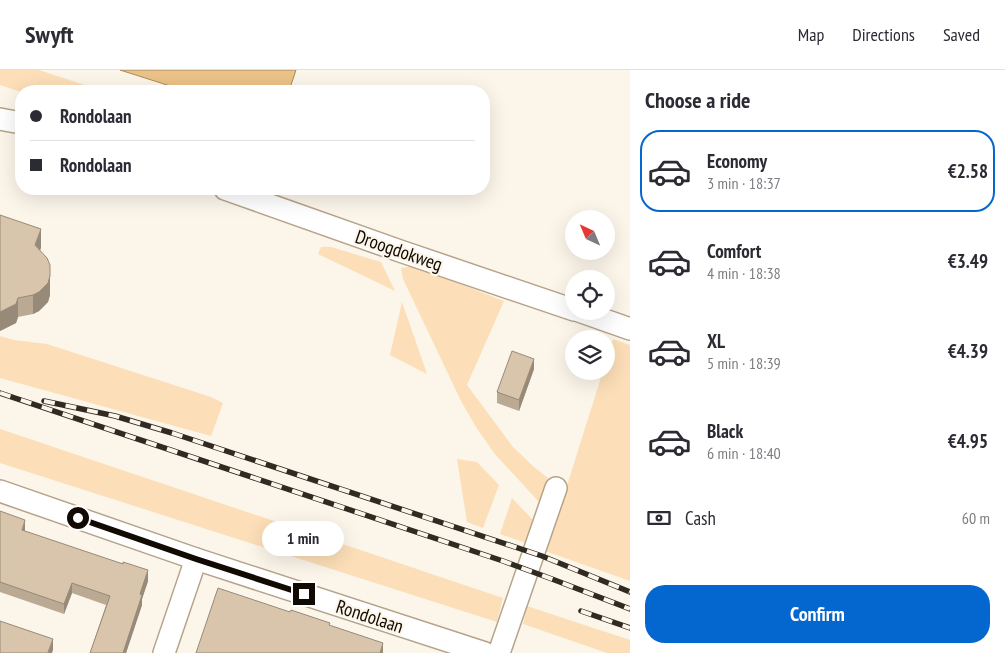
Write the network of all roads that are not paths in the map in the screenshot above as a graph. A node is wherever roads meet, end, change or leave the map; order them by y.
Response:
1 (0, 120) edge
2 (15, 122) edge
3 (243, 195) edge
4 (565, 307) edge
5 (604, 320) edge
6 (630, 329) edge
7 (556, 488) dead end
8 (0, 491) edge
9 (196, 559) junction
10 (427, 644) edge
11 (164, 653) edge
12 (485, 653) edge
13 (499, 653) edge

1 - 2 street
3 - 4 street, Droogdokweg
5 - 6 street
7 - 13 street
8 - 9 street, Rondolaan
9 - 10 street, Rondolaan
9 - 11 street
10 - 12 street, Rondolaan

